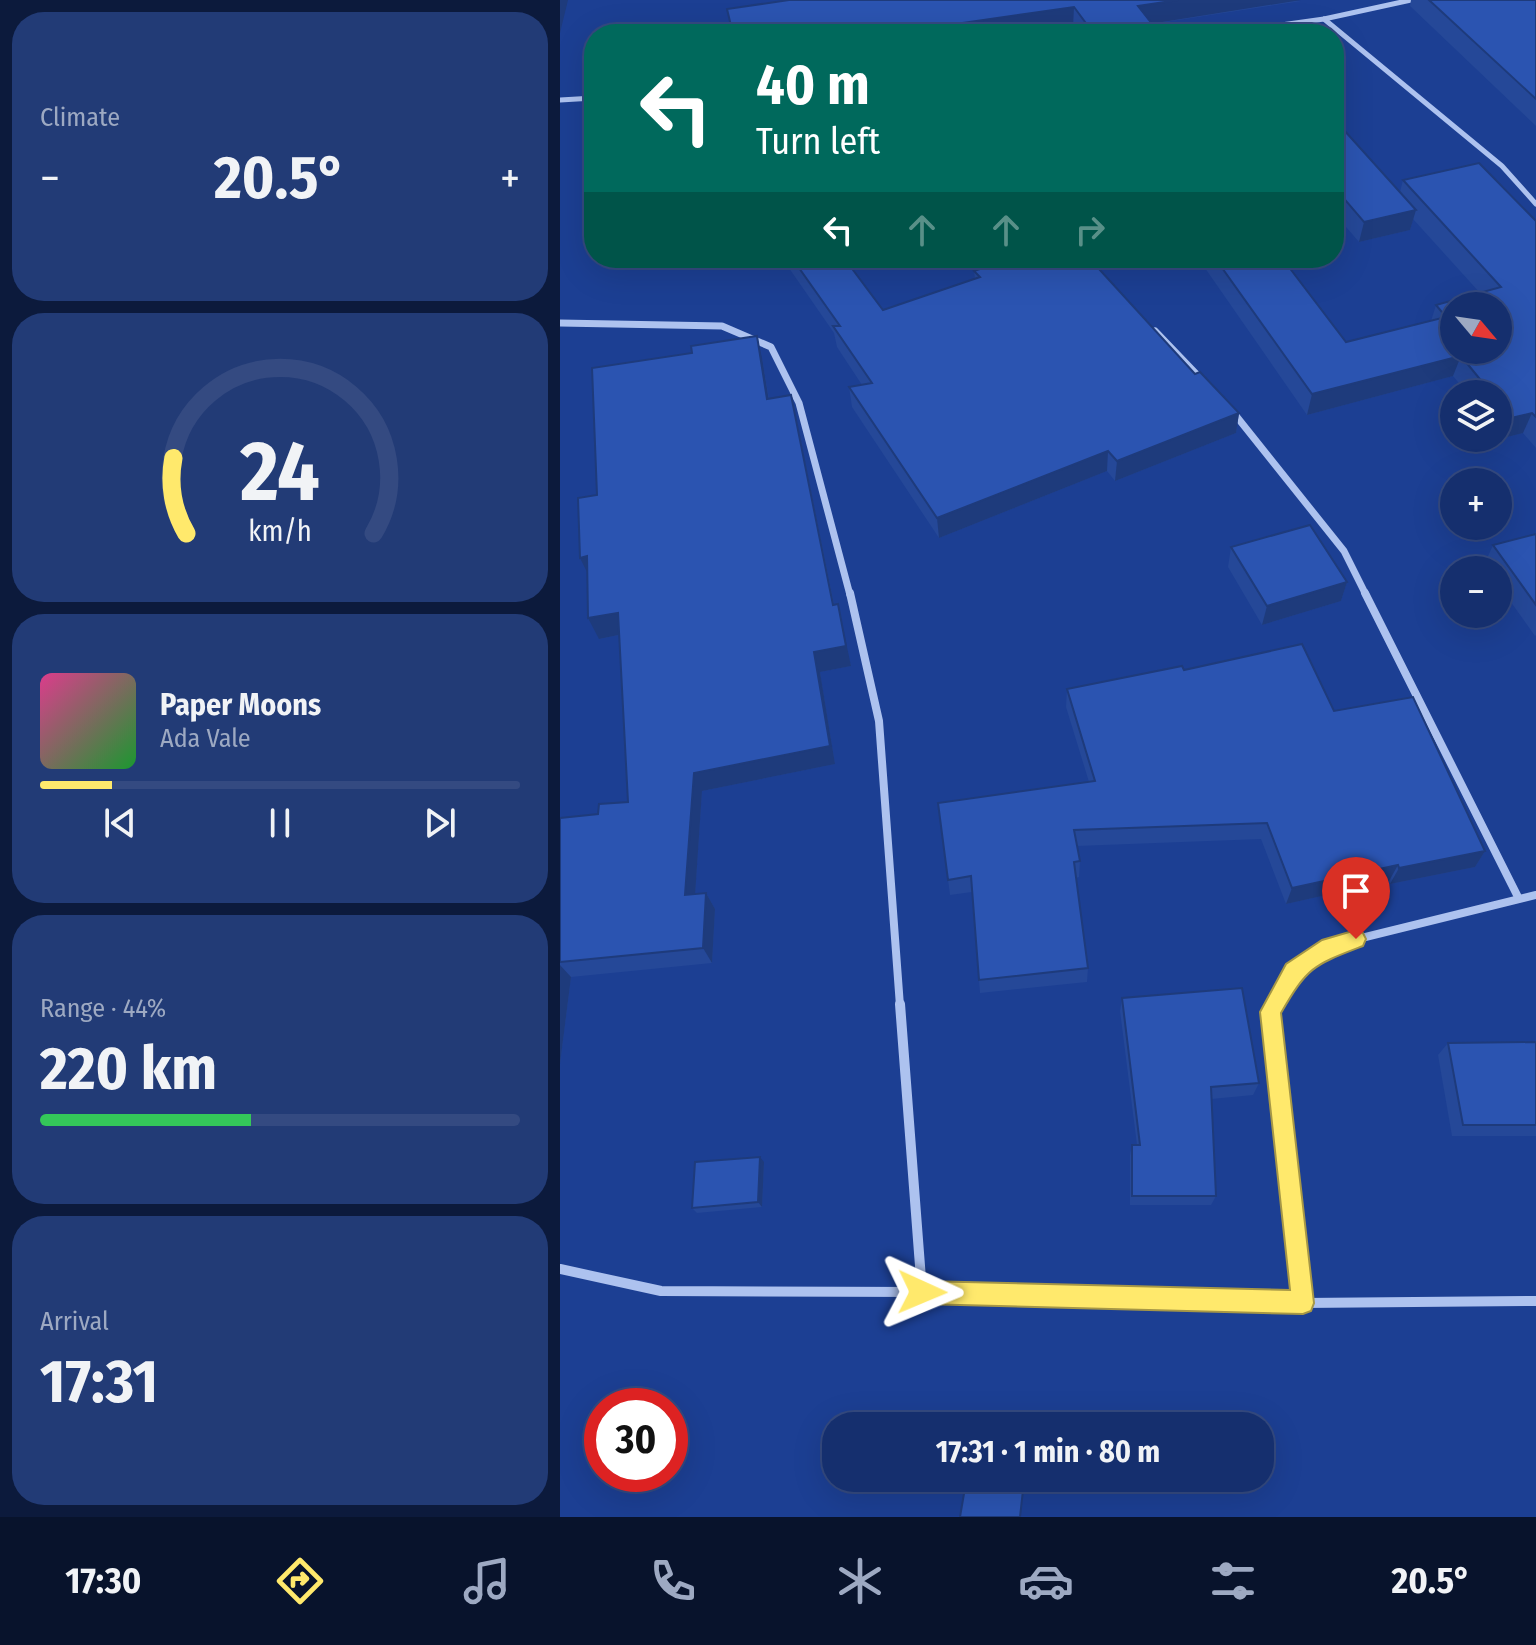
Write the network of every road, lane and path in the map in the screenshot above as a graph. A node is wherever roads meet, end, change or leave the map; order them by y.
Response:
1 (1411, 0) edge
2 (1324, 19) junction
3 (1288, 24) edge
4 (1330, 24) edge
5 (1344, 36) edge
6 (584, 99) edge
7 (561, 100) edge
8 (560, 111) edge
9 (1536, 204) edge
10 (560, 323) edge
11 (1151, 326) edge
12 (1205, 382) edge
13 (1226, 405) edge
14 (1536, 895) edge
15 (1518, 897) junction
16 (560, 1269) edge
17 (922, 1292) junction
18 (1536, 1301) edge
19 (1303, 1303) junction

1 - 2 street
2 - 3 street
2 - 4 street
5 - 9 street
6 - 7 street
7 - 8 street
10 - 17 street
11 - 12 street
13 - 15 street
14 - 15 street
15 - 19 street
16 - 17 street
17 - 19 street
18 - 19 street

